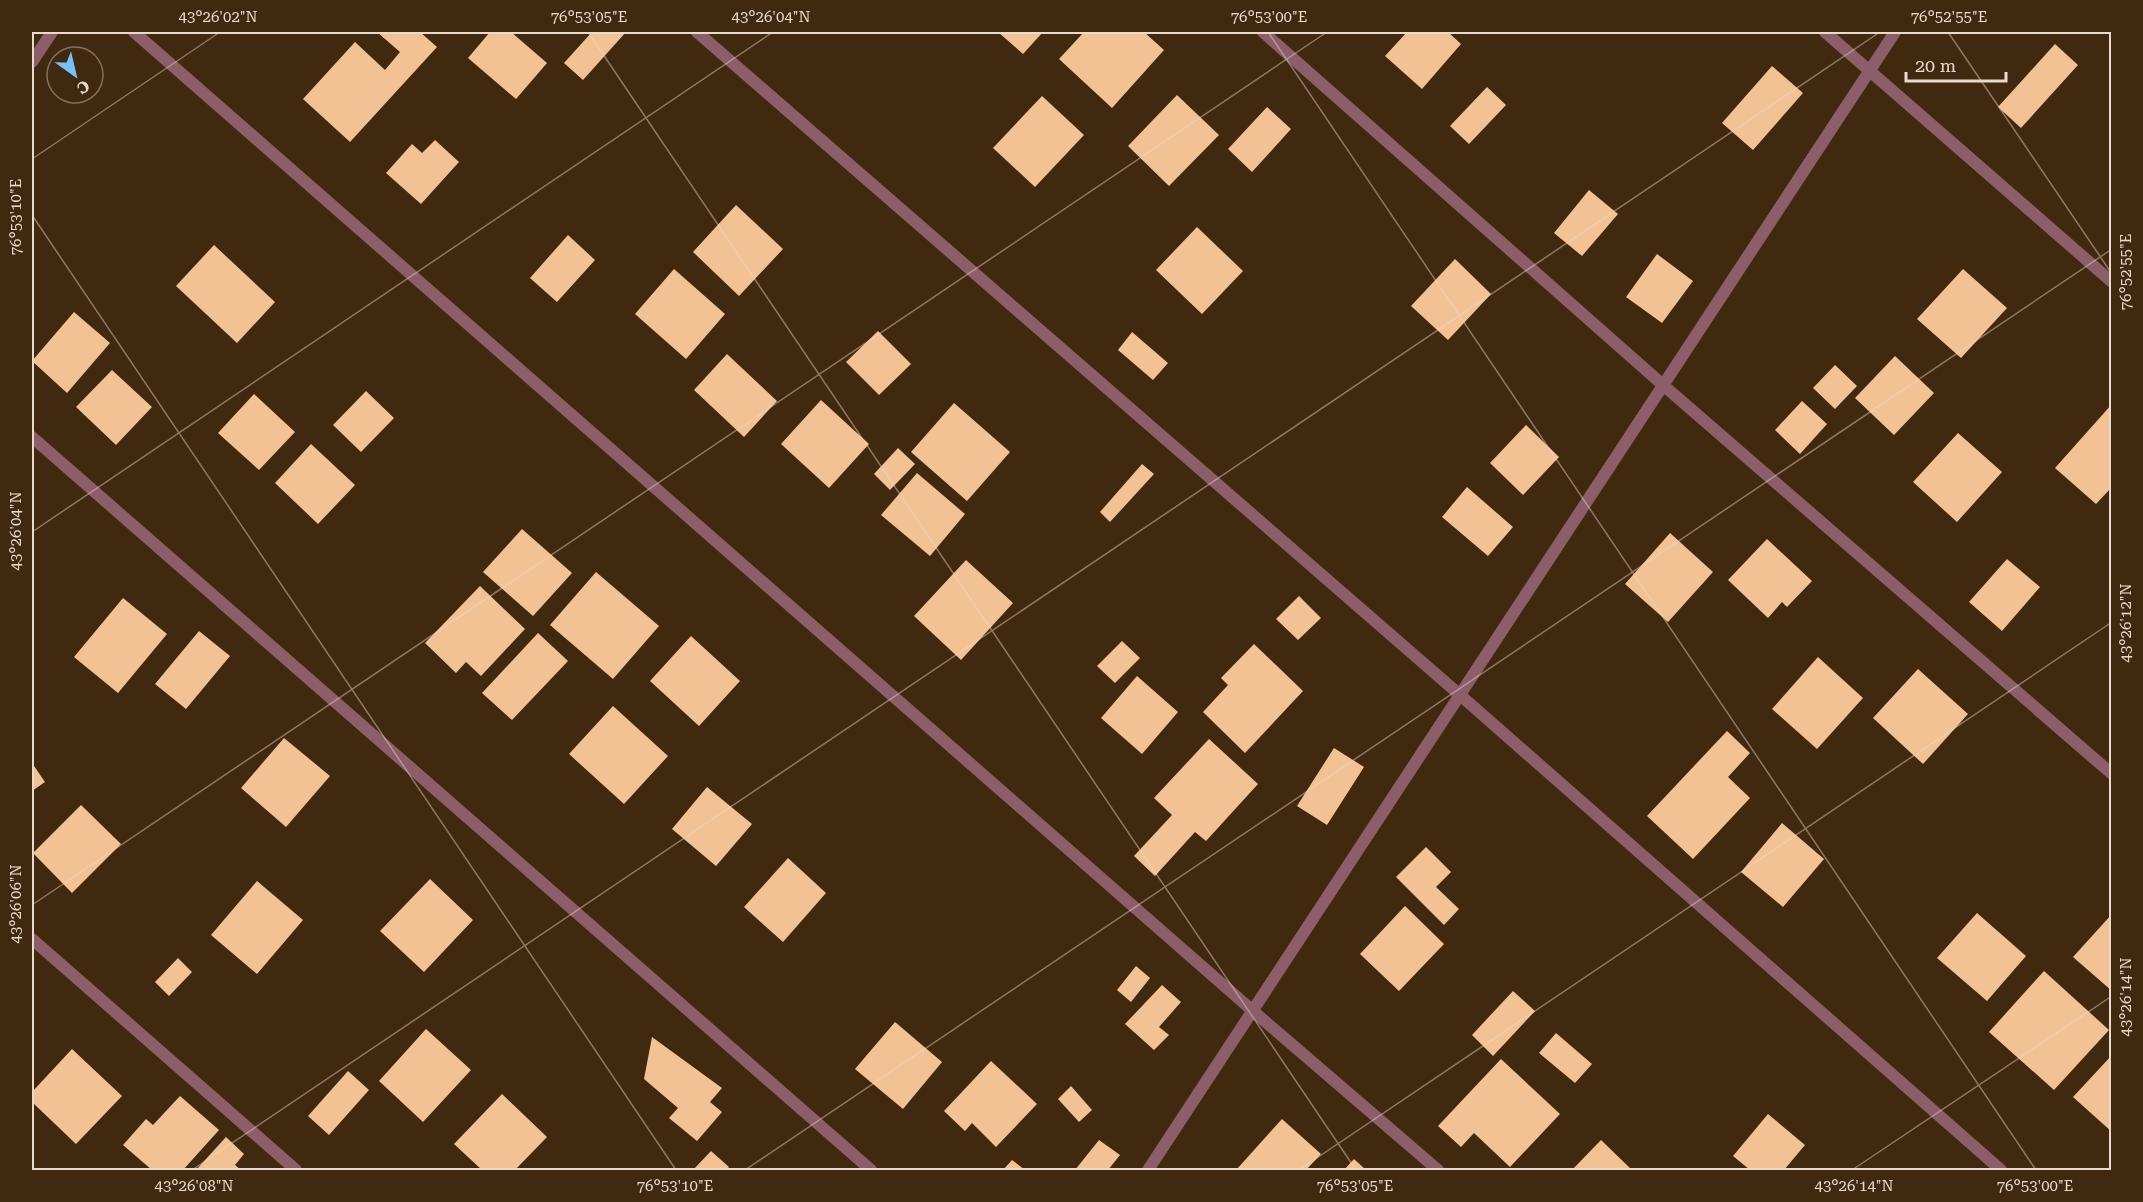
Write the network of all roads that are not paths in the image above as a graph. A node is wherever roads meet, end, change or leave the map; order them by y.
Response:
1 (52, 32) edge
2 (134, 32) edge
3 (697, 32) edge
4 (1263, 32) edge
5 (1825, 32) edge
6 (1895, 32) edge
7 (32, 62) edge
8 (1869, 71) junction
9 (2112, 282) edge
10 (1663, 385) junction
11 (32, 437) edge
12 (1460, 695) junction
13 (2112, 774) edge
14 (32, 939) edge
15 (1253, 1011) junction
16 (296, 1170) edge
17 (872, 1170) edge
18 (1148, 1170) edge
19 (1438, 1170) edge
20 (2001, 1170) edge

1 - 7 street
2 - 15 street
3 - 12 street
4 - 10 street
5 - 8 street
6 - 8 street
8 - 9 street
8 - 10 street
10 - 12 street
10 - 13 street
11 - 17 street
12 - 15 street
12 - 20 street
14 - 16 street
15 - 18 street
15 - 19 street

